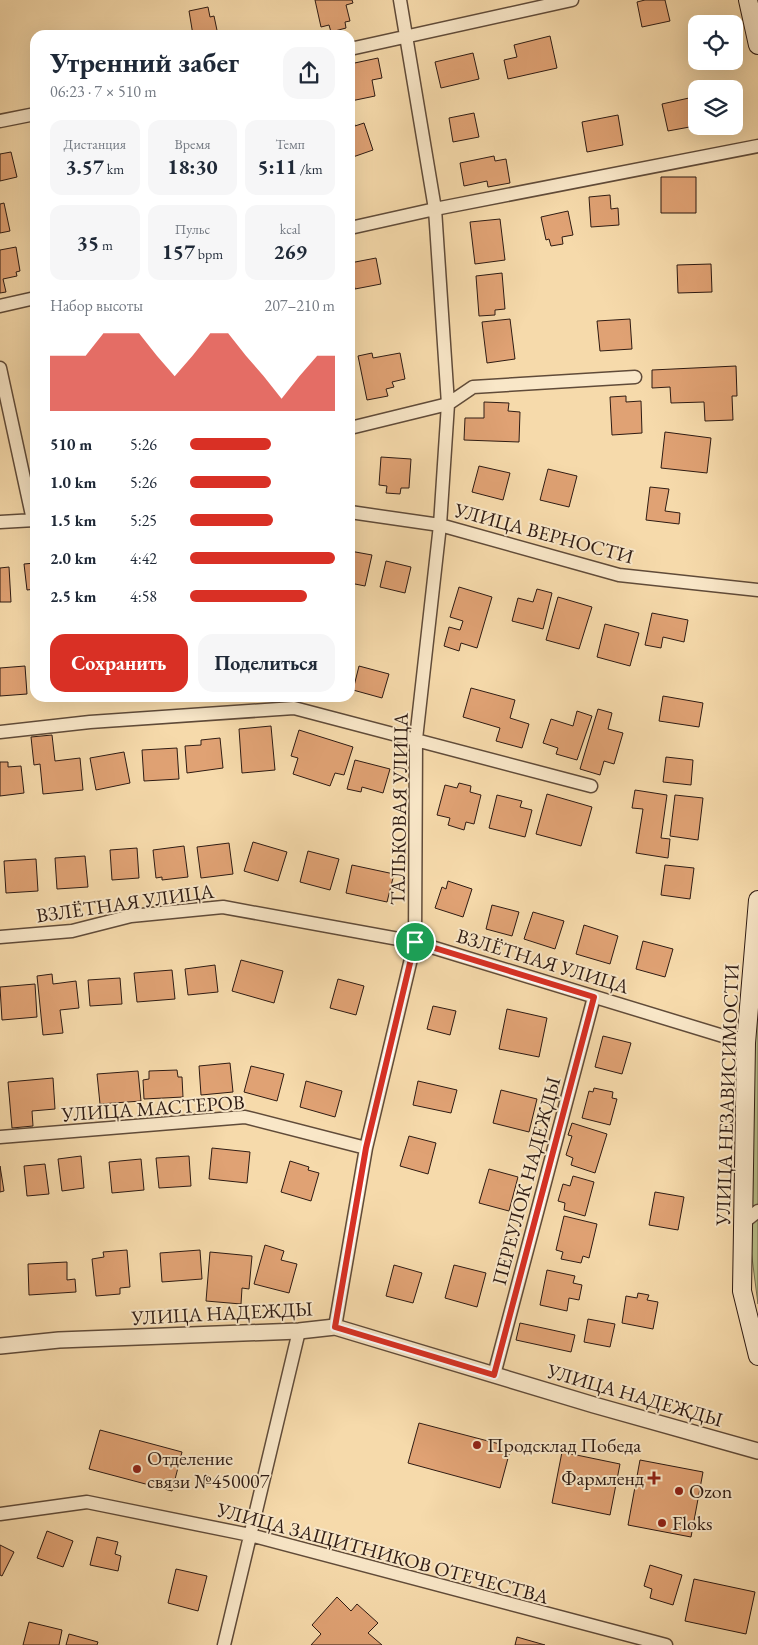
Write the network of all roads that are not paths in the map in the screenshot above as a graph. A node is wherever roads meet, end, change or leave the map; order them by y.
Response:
1 (400, 0) edge
2 (572, 0) edge
3 (748, 0) edge
4 (407, 37) junction
5 (758, 45) edge
6 (355, 48) edge
7 (30, 115) edge
8 (0, 121) edge
9 (758, 146) edge
10 (435, 209) junction
11 (355, 227) edge
12 (30, 299) edge
13 (0, 306) edge
14 (0, 368) edge
15 (635, 377) dead end
16 (448, 404) junction
17 (355, 427) edge
18 (30, 502) edge
19 (355, 513) edge
20 (30, 520) edge
21 (0, 522) edge
22 (440, 525) junction
23 (758, 590) edge
24 (0, 732) edge
25 (416, 739) junction
26 (591, 786) dead end
27 (758, 900) edge
28 (0, 937) edge
29 (415, 942) junction
30 (594, 997) junction
31 (746, 1043) junction
32 (0, 1137) edge
33 (366, 1148) junction
34 (758, 1210) edge
35 (743, 1223) junction
36 (335, 1327) junction
37 (299, 1330) junction
38 (0, 1346) edge
39 (758, 1356) edge
40 (494, 1375) junction
41 (758, 1451) edge
42 (0, 1514) edge
43 (250, 1535) junction
44 (224, 1645) edge
45 (666, 1645) edge

1 - 4 street, ТАЛЬКОВАЯ УЛИЦА
2 - 4 street
3 - 5 main road
4 - 6 street
4 - 10 street, ТАЛЬКОВАЯ УЛИЦА
7 - 8 street
9 - 10 street
10 - 11 street
10 - 16 street, ТАЛЬКОВАЯ УЛИЦА
12 - 13 street
14 - 18 street
15 - 16 street
16 - 17 street
16 - 22 street, ТАЛЬКОВАЯ УЛИЦА
19 - 22 street, УЛИЦА ВЕРНОСТИ
20 - 21 street
22 - 23 street, УЛИЦА ВЕРНОСТИ
22 - 25 street, ТАЛЬКОВАЯ УЛИЦА
24 - 25 street
25 - 26 street
25 - 29 street, ТАЛЬКОВАЯ УЛИЦА
27 - 31 main road, УЛИЦА НЕЗАВИСИМОСТИ
28 - 29 street, ВЗЛЁТНАЯ УЛИЦА
29 - 30 street, ВЗЛЁТНАЯ УЛИЦА
29 - 33 street, ТАЛЬКОВАЯ УЛИЦА
30 - 31 street, ВЗЛЁТНАЯ УЛИЦА
30 - 40 street, ПЕРЕУЛОК НАДЕЖДЫ
31 - 35 main road, УЛИЦА НЕЗАВИСИМОСТИ
32 - 33 street, УЛИЦА МАСТЕРОВ
33 - 36 street, ТАЛЬКОВАЯ УЛИЦА
34 - 35 street
35 - 39 main road, УЛИЦА НЕЗАВИСИМОСТИ
36 - 37 street, УЛИЦА НАДЕЖДЫ
36 - 40 street, УЛИЦА НАДЕЖДЫ
37 - 38 street, УЛИЦА НАДЕЖДЫ
37 - 43 street
40 - 41 street, УЛИЦА НАДЕЖДЫ
42 - 43 street, УЛИЦА ЗАЩИТНИКОВ ОТЕЧЕСТВА
43 - 44 street
43 - 45 street, УЛИЦА ЗАЩИТНИКОВ ОТЕЧЕСТВА

